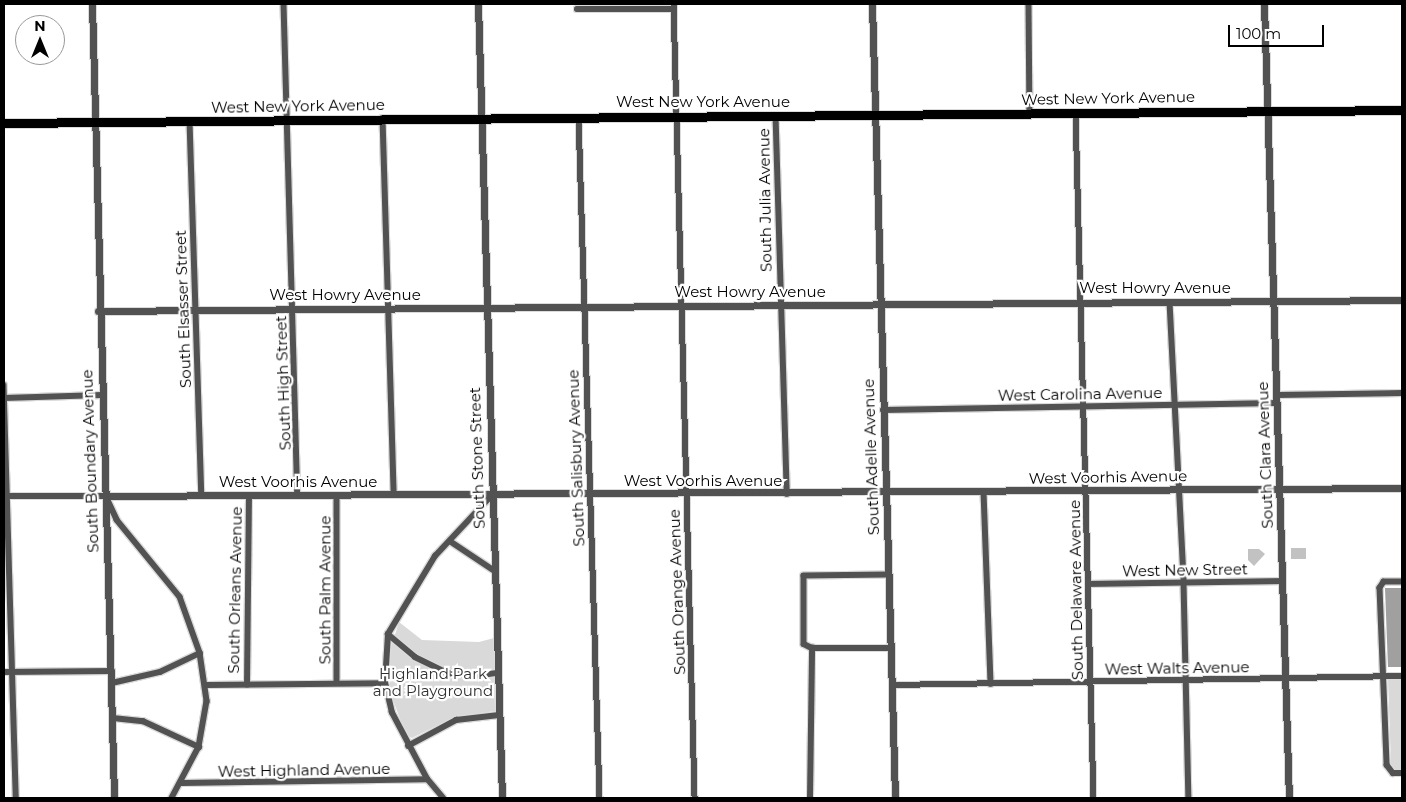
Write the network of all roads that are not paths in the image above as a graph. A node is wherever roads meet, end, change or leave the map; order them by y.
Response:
1 (92, 4) edge
2 (284, 4) edge
3 (478, 4) edge
4 (872, 4) edge
5 (1029, 4) edge
6 (1264, 4) edge
7 (674, 6) edge
8 (577, 9) dead end
9 (1267, 110) junction
10 (1402, 110) edge
11 (1030, 112) junction
12 (1076, 112) junction
13 (874, 114) junction
14 (776, 115) junction
15 (578, 116) junction
16 (676, 116) junction
17 (384, 118) junction
18 (481, 118) junction
19 (287, 120) junction
20 (190, 121) junction
21 (95, 122) junction
22 (4, 123) edge
23 (1402, 300) edge
24 (1273, 301) junction
25 (1170, 302) junction
26 (1079, 303) junction
27 (880, 304) junction
28 (781, 305) junction
29 (682, 306) junction
30 (487, 307) junction
31 (582, 307) junction
32 (390, 308) junction
33 (293, 309) junction
34 (196, 310) junction
35 (98, 311) junction
36 (4, 385) edge
37 (1402, 393) edge
38 (102, 395) junction
39 (1277, 395) junction
40 (5, 398) edge
41 (1277, 403) junction
42 (1175, 405) junction
43 (1082, 407) junction
44 (883, 410) junction
45 (1280, 488) junction
46 (1402, 488) edge
47 (1180, 490) junction
48 (1086, 491) junction
49 (984, 492) junction
50 (687, 494) junction
51 (787, 494) junction
52 (886, 494) junction
53 (492, 495) junction
54 (590, 495) junction
55 (6, 496) edge
56 (106, 496) junction
57 (202, 496) junction
58 (248, 496) junction
59 (298, 496) junction
60 (337, 496) junction
61 (394, 496) junction
62 (450, 541) junction
63 (495, 571) junction
64 (888, 575) junction
65 (1283, 581) junction
66 (1402, 582) edge
67 (1184, 583) junction
68 (1088, 584) junction
69 (388, 634) junction
70 (812, 648) junction
71 (891, 648) junction
72 (200, 653) junction
73 (112, 671) junction
74 (4, 672) edge
75 (13, 672) junction
76 (497, 673) junction
77 (1385, 676) junction
78 (1402, 676) edge
79 (1285, 679) junction
80 (1188, 680) junction
81 (1091, 682) junction
82 (112, 683) junction
83 (337, 683) junction
84 (384, 683) junction
85 (991, 684) junction
86 (207, 685) junction
87 (247, 685) junction
88 (892, 685) junction
89 (499, 715) junction
90 (113, 718) junction
91 (408, 746) junction
92 (199, 747) junction
93 (1402, 773) edge
94 (427, 779) junction
95 (182, 783) junction
96 (16, 798) edge
97 (114, 798) edge
98 (172, 798) edge
99 (443, 798) edge
100 (502, 798) edge
101 (600, 798) edge
102 (695, 798) edge
103 (810, 798) edge
104 (895, 798) edge
105 (1094, 798) edge
106 (1189, 798) edge
107 (1289, 798) edge

1 - 21 street, South Boundary Avenue
2 - 19 street, South High Street
3 - 18 street, South Stone Street
4 - 13 street, South Adelle Avenue
5 - 11 street
6 - 9 street, South Clara Avenue
7 - 8 street
7 - 16 street, South Orange Avenue
9 - 10 main road, West New York Avenue
9 - 12 main road, West New York Avenue
9 - 24 street, South Clara Avenue
11 - 12 main road, West New York Avenue
11 - 13 main road, West New York Avenue
12 - 26 street, South Delaware Avenue
13 - 14 main road, West New York Avenue
13 - 27 street, South Adelle Avenue
14 - 16 main road, West New York Avenue
14 - 28 street, South Julia Avenue
15 - 16 main road, West New York Avenue
15 - 18 main road, West New York Avenue
15 - 31 street, South Salisbury Avenue
16 - 29 street, South Orange Avenue
17 - 18 main road, West New York Avenue
17 - 19 main road, West New York Avenue
17 - 32 street
18 - 30 street, South Stone Street
19 - 20 main road, West New York Avenue
19 - 33 street, South High Street
20 - 21 main road, West New York Avenue
20 - 34 street, South Elsasser Street
21 - 22 main road, West New York Avenue
21 - 35 street, South Boundary Avenue
23 - 24 street, West Howry Avenue
24 - 25 street, West Howry Avenue
24 - 39 street, South Clara Avenue
25 - 26 street, West Howry Avenue
25 - 42 street
26 - 27 street, West Howry Avenue
26 - 43 street, South Delaware Avenue
27 - 28 street, West Howry Avenue
27 - 44 street, South Adelle Avenue
28 - 29 street, West Howry Avenue
28 - 51 street, South Julia Avenue
29 - 31 street, West Howry Avenue
29 - 50 street, South Orange Avenue
30 - 31 street, West Howry Avenue
30 - 32 street, West Howry Avenue
30 - 53 street, South Stone Street
31 - 54 street, South Salisbury Avenue
32 - 33 street, West Howry Avenue
32 - 61 street
33 - 34 street, West Howry Avenue
33 - 59 street, South High Street
34 - 35 street, West Howry Avenue
34 - 57 street, South Elsasser Street
35 - 38 street, South Boundary Avenue
36 - 40 street
37 - 39 street
38 - 40 street
38 - 56 street, South Boundary Avenue
39 - 41 street, South Clara Avenue
40 - 55 street
41 - 42 street, West Carolina Avenue
41 - 45 street, South Clara Avenue
42 - 43 street, West Carolina Avenue
42 - 47 street
43 - 44 street, West Carolina Avenue
43 - 48 street, South Delaware Avenue
44 - 52 street, South Adelle Avenue
45 - 46 street, West Voorhis Avenue
45 - 47 street, West Voorhis Avenue
45 - 65 street, South Clara Avenue
47 - 48 street, West Voorhis Avenue
47 - 67 street
48 - 49 street, West Voorhis Avenue
48 - 68 street, South Delaware Avenue
49 - 52 street, West Voorhis Avenue
49 - 85 street
50 - 51 street, West Voorhis Avenue
50 - 54 street, West Voorhis Avenue
50 - 102 street, South Orange Avenue
51 - 52 street, West Voorhis Avenue
52 - 64 street, South Adelle Avenue
53 - 54 street, West Voorhis Avenue
53 - 61 street, West Voorhis Avenue
53 - 62 street
53 - 63 street, South Stone Street
54 - 101 street, South Salisbury Avenue
55 - 56 street, West Voorhis Avenue
55 - 75 street
56 - 57 street, West Voorhis Avenue
56 - 72 street
56 - 73 street, South Boundary Avenue
57 - 58 street, West Voorhis Avenue
58 - 59 street, West Voorhis Avenue
58 - 87 street, South Orleans Avenue
59 - 60 street, West Voorhis Avenue
60 - 61 street, West Voorhis Avenue
60 - 83 street, South Palm Avenue
62 - 63 street
62 - 69 street
63 - 76 street, South Stone Street
64 - 70 street
64 - 71 street, South Adelle Avenue
65 - 67 street, West New Street
65 - 79 street, South Clara Avenue
66 - 77 street
67 - 68 street, West New Street
67 - 80 street
68 - 81 street, South Delaware Avenue
69 - 76 street
69 - 84 street
70 - 71 street
70 - 103 street
71 - 88 street, South Adelle Avenue
72 - 82 street
72 - 86 street
73 - 75 street
73 - 82 street, South Boundary Avenue
74 - 75 street
75 - 96 street
76 - 89 street, South Stone Street
77 - 78 street, West Walts Avenue
77 - 79 street, West Walts Avenue
77 - 93 street
79 - 80 street, West Walts Avenue
79 - 107 street, South Clara Avenue
80 - 81 street, West Walts Avenue
80 - 106 street
81 - 85 street, West Walts Avenue
81 - 105 street, South Delaware Avenue
82 - 90 street, South Boundary Avenue
83 - 84 street
83 - 87 street
84 - 91 street
85 - 88 street, West Walts Avenue
86 - 87 street
86 - 92 street
88 - 104 street, South Adelle Avenue
89 - 91 street
89 - 100 street, South Stone Street
90 - 92 street
90 - 97 street, South Boundary Avenue
91 - 94 street
92 - 95 street
94 - 95 street, West Highland Avenue
94 - 99 street
95 - 98 street

